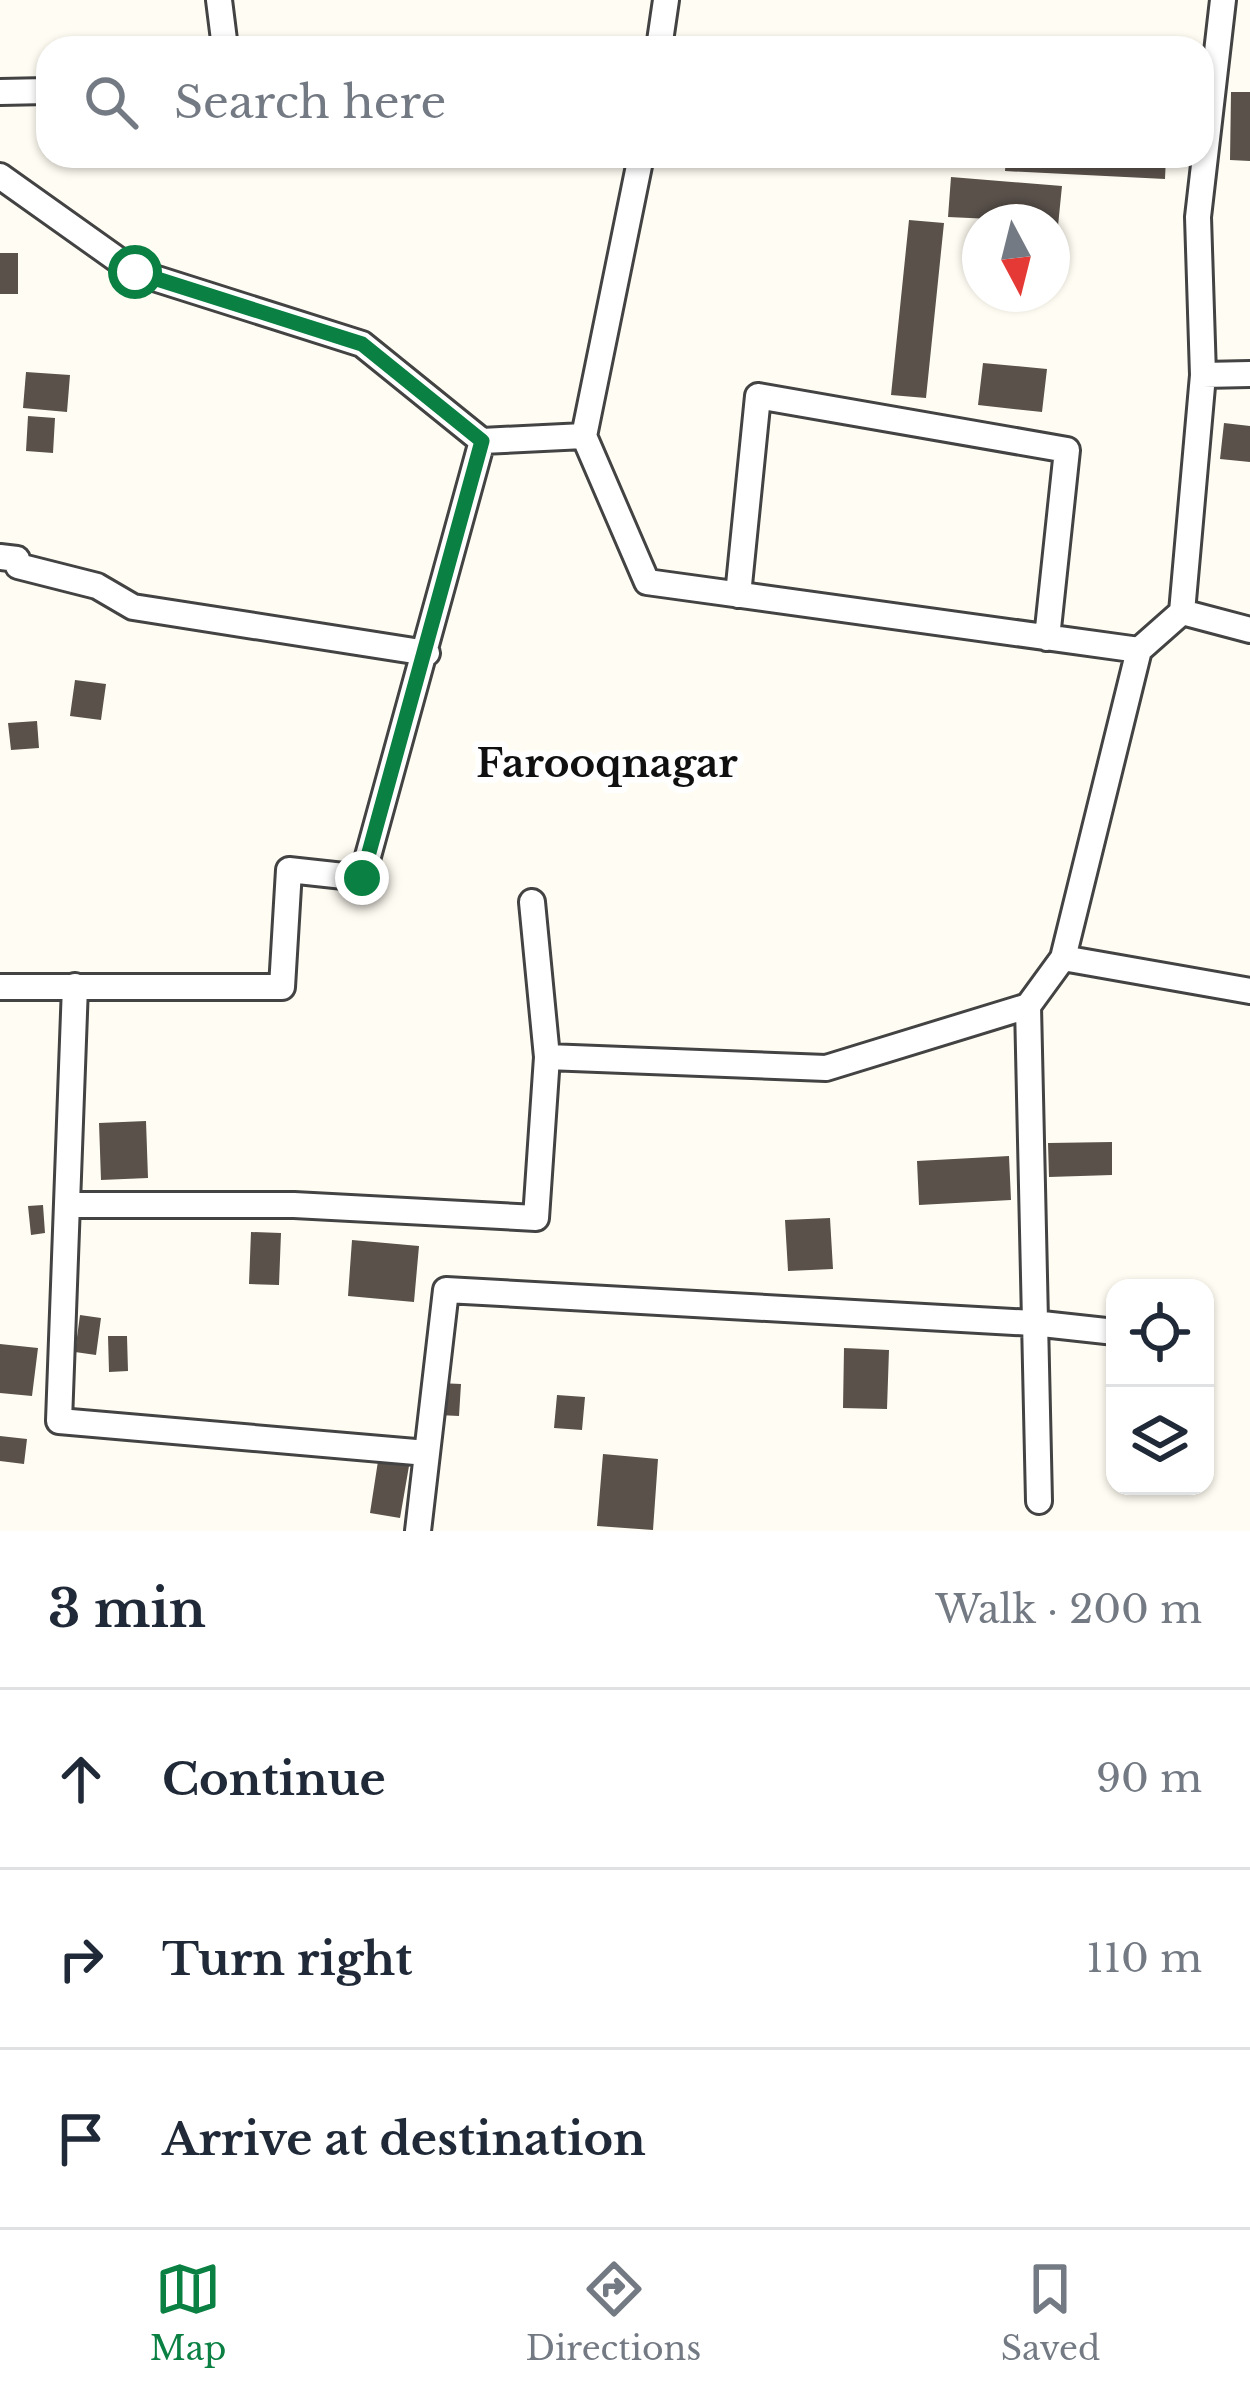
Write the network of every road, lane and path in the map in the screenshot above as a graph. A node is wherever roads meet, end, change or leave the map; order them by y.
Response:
1 (219, 0) edge
2 (666, 0) edge
3 (1223, 0) edge
4 (224, 36) edge
5 (661, 36) edge
6 (1214, 78) edge
7 (36, 91) edge
8 (0, 92) edge
9 (639, 168) edge
10 (1204, 168) edge
11 (0, 176) edge
12 (1250, 374) edge
13 (1203, 375) junction
14 (584, 436) junction
15 (482, 441) junction
16 (0, 557) edge
17 (738, 595) junction
18 (1182, 612) junction
19 (1250, 630) edge
20 (1047, 638) junction
21 (1139, 650) junction
22 (427, 653) junction
23 (532, 902) dead end
24 (1063, 958) junction
25 (75, 986) junction
26 (0, 987) edge
27 (1250, 991) edge
28 (1028, 1006) junction
29 (547, 1057) junction
30 (69, 1205) junction
31 (1033, 1323) junction
32 (1106, 1331) edge
33 (428, 1453) junction
34 (1039, 1501) dead end
35 (418, 1531) edge

1 - 4 street
2 - 5 street
3 - 6 street
7 - 8 street
9 - 14 street
10 - 13 street
11 - 15 street
12 - 13 street
13 - 18 street
14 - 15 street
14 - 17 street
15 - 22 street
16 - 22 street
17 - 20 street
17 - 20 street
18 - 19 street
18 - 21 street
20 - 21 street
21 - 24 street
22 - 25 street
23 - 29 street
24 - 27 street
24 - 28 street
25 - 26 street
25 - 30 street
28 - 29 street
28 - 31 street
29 - 30 street
30 - 33 street
31 - 32 street
31 - 33 street
31 - 34 street
33 - 35 street

